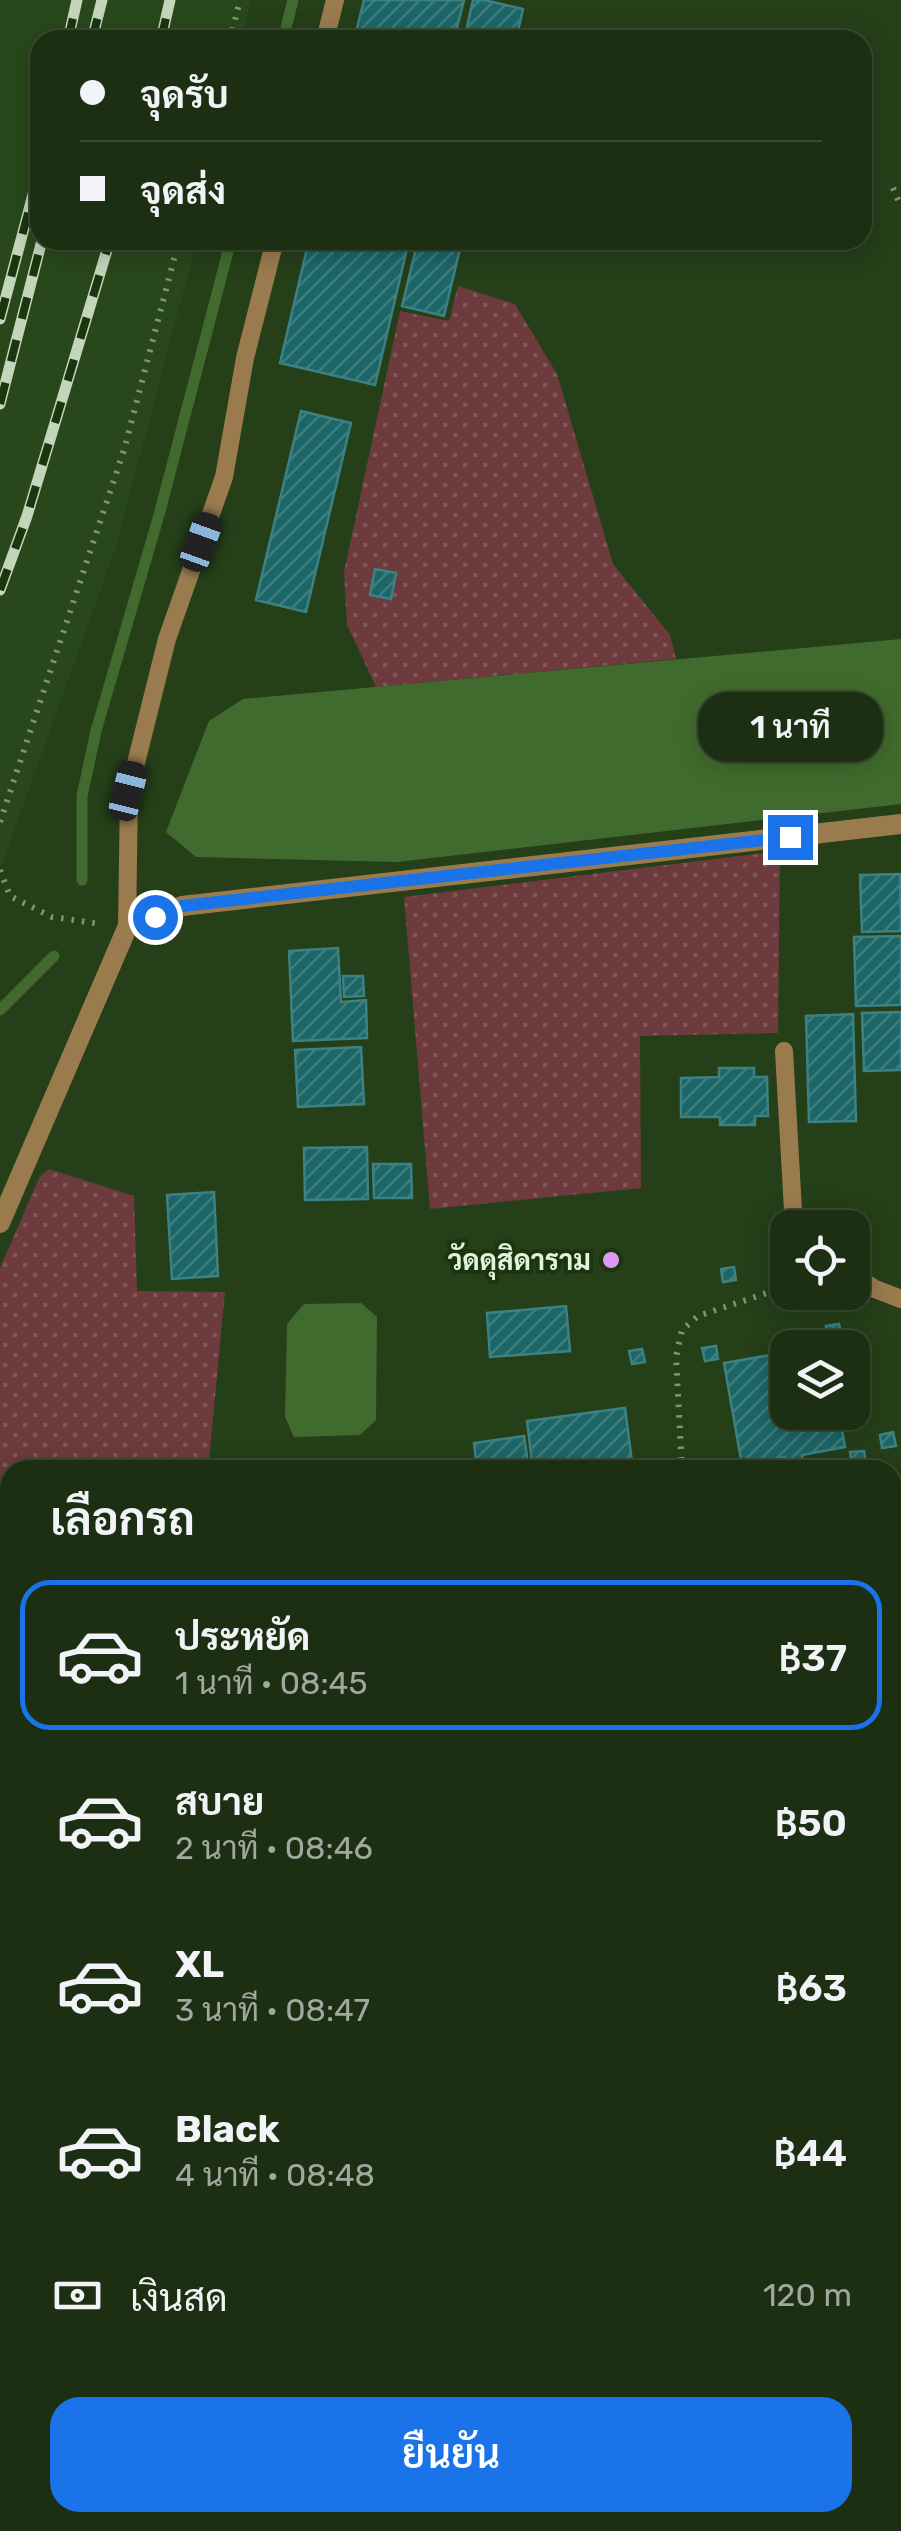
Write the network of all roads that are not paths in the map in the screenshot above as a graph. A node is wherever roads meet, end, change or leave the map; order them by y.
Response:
1 (336, 0) edge
2 (328, 30) edge
3 (272, 250) edge
4 (901, 824) edge
5 (127, 928) junction
6 (784, 1051) dead end
7 (793, 1210) edge
8 (0, 1223) edge
9 (870, 1285) edge
10 (901, 1299) edge

1 - 2 lane
3 - 5 lane
4 - 5 street
5 - 8 street
6 - 7 lane
9 - 10 lane

